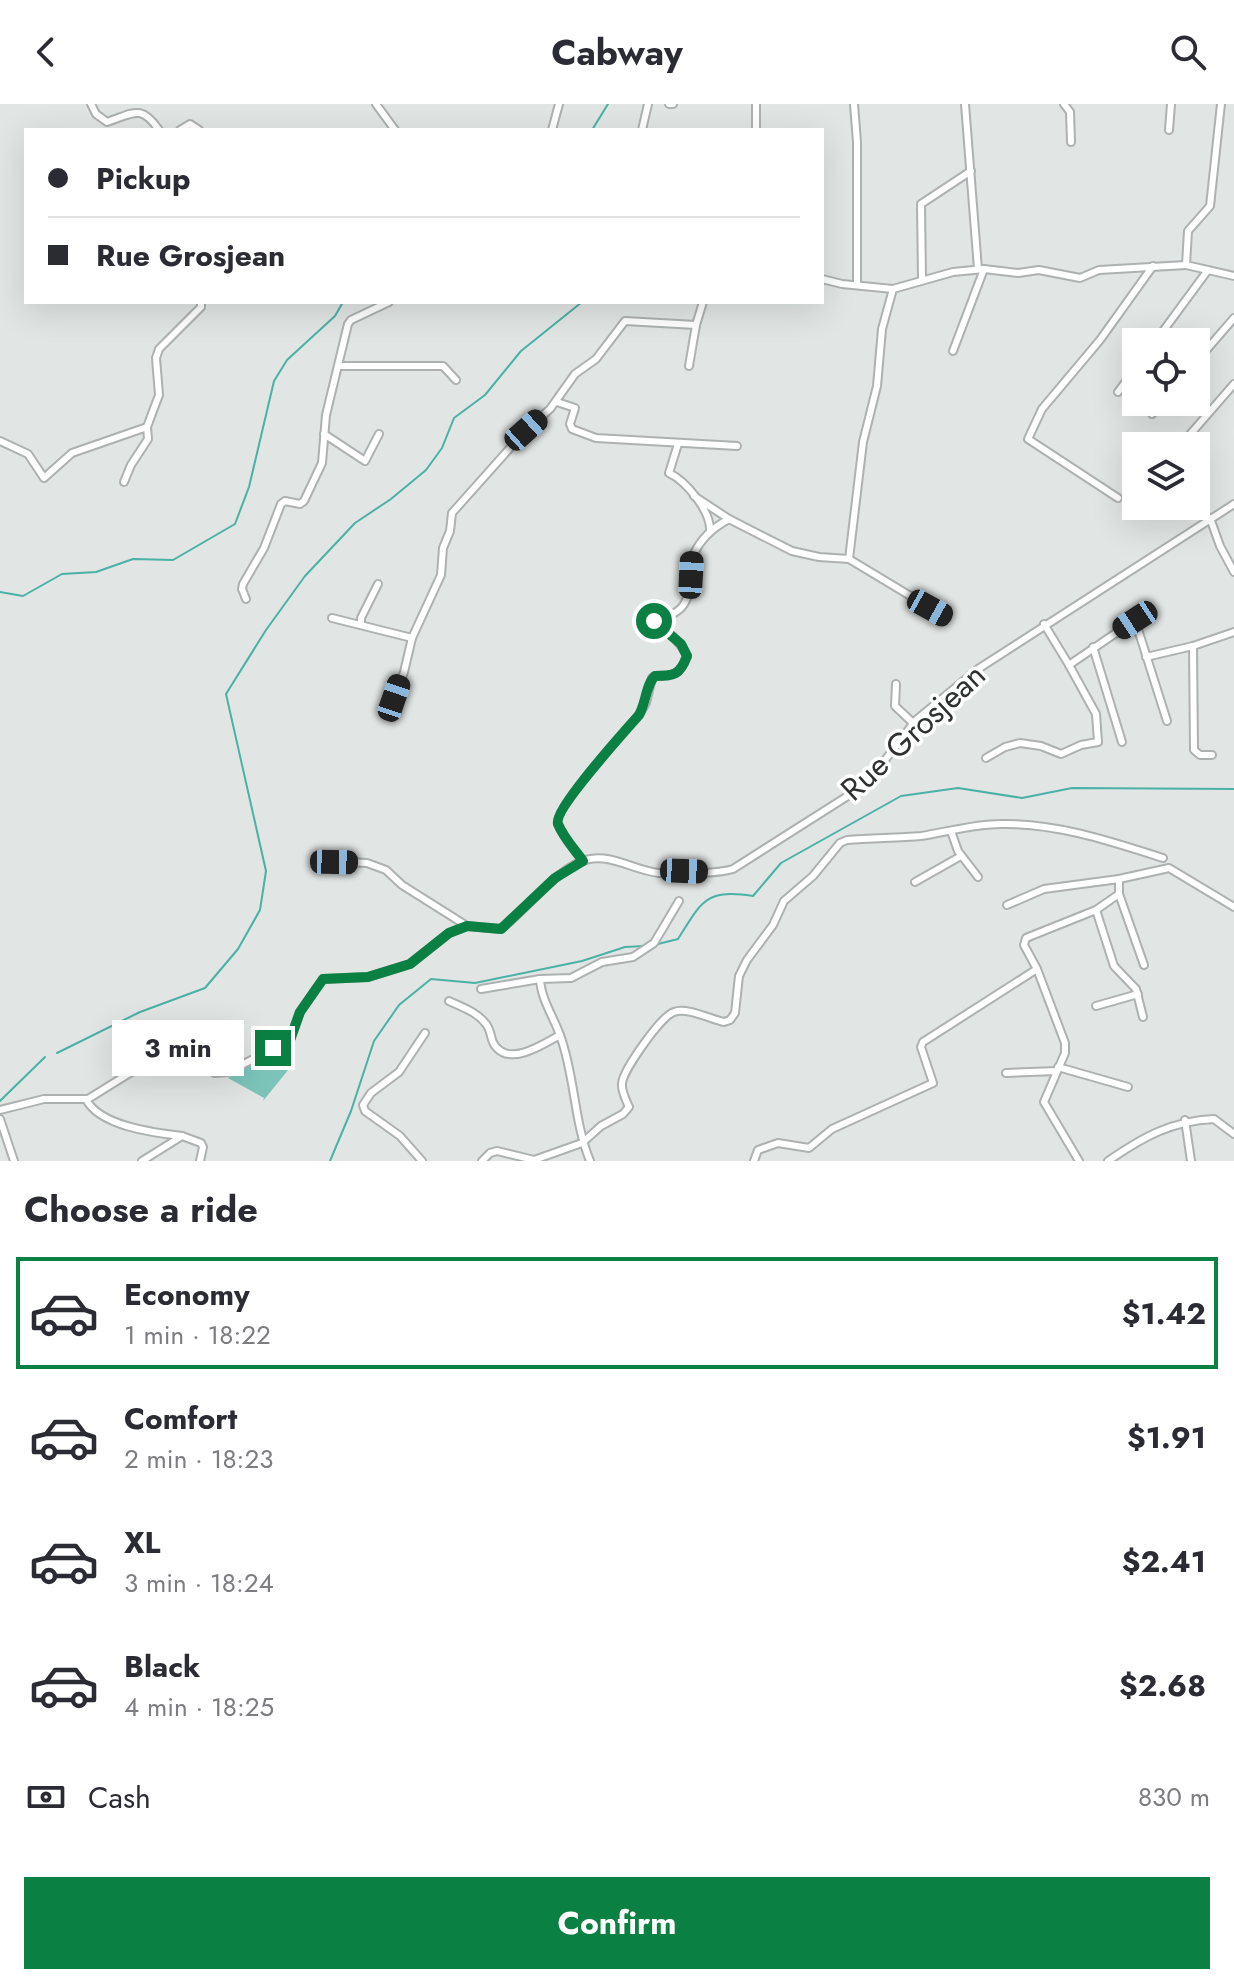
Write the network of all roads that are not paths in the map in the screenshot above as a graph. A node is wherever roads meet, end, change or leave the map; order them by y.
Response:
1 (91, 104) edge
2 (376, 104) edge
3 (559, 104) edge
4 (648, 104) edge
5 (756, 104) edge
6 (854, 104) edge
7 (965, 104) edge
8 (1064, 104) edge
9 (1171, 104) edge
10 (1221, 104) edge
11 (139, 106) edge
12 (158, 128) edge
13 (394, 128) edge
14 (553, 128) edge
15 (642, 128) edge
16 (756, 128) edge
17 (1169, 130) dead end
18 (1071, 142) dead end
19 (971, 171) junction
20 (1186, 265) junction
21 (1153, 266) junction
22 (981, 269) junction
23 (1208, 270) junction
24 (1234, 276) edge
25 (824, 279) edge
26 (922, 279) junction
27 (857, 285) junction
28 (893, 289) junction
29 (201, 304) edge
30 (385, 304) edge
31 (702, 304) edge
32 (1234, 318) edge
33 (696, 325) junction
34 (1165, 328) edge
35 (1210, 346) edge
36 (953, 351) dead end
37 (339, 366) junction
38 (689, 366) dead end
39 (456, 380) dead end
40 (1234, 384) edge
41 (1122, 387) edge
42 (1118, 392) dead end
43 (557, 402) junction
44 (147, 427) junction
45 (1192, 432) edge
46 (324, 434) junction
47 (379, 434) dead end
48 (0, 441) edge
49 (678, 444) junction
50 (737, 446) dead end
51 (124, 482) dead end
52 (694, 496) junction
53 (1118, 498) dead end
54 (1234, 504) edge
55 (1210, 518) joint
56 (729, 519) junction
57 (1207, 520) edge
58 (710, 532) junction
59 (849, 559) junction
60 (1234, 572) edge
61 (378, 584) dead end
62 (246, 599) dead end
63 (332, 618) dead end
64 (947, 618) dead end
65 (1044, 624) junction
66 (361, 625) junction
67 (1233, 635) edge
68 (412, 638) junction
69 (1193, 646) junction
70 (1093, 647) junction
71 (1146, 657) junction
72 (1069, 665) junction
73 (896, 684) dead end
74 (388, 715) dead end
75 (1167, 721) dead end
76 (913, 723) junction
77 (1122, 742) dead end
78 (1212, 755) dead end
79 (986, 758) dead end
80 (951, 831) junction
81 (961, 856) junction
82 (1163, 858) dead end
83 (326, 861) dead end
84 (583, 861) junction
85 (978, 877) dead end
86 (1119, 879) junction
87 (915, 882) dead end
88 (1119, 894) junction
89 (679, 901) dead end
90 (1007, 905) dead end
91 (1234, 907) edge
92 (1096, 910) junction
93 (467, 926) junction
94 (1144, 965) dead end
95 (1037, 969) junction
96 (540, 979) junction
97 (481, 989) dead end
98 (1138, 994) junction
99 (449, 1001) dead end
100 (1096, 1006) dead end
101 (1143, 1017) dead end
102 (425, 1033) dead end
103 (560, 1035) junction
104 (1058, 1069) junction
105 (1006, 1073) dead end
106 (1128, 1087) dead end
107 (86, 1099) junction
108 (0, 1110) edge
109 (0, 1119) edge
110 (1185, 1120) junction
111 (1234, 1134) edge
112 (182, 1136) junction
113 (582, 1143) junction
114 (14, 1161) edge
115 (142, 1161) edge
116 (200, 1161) edge
117 (422, 1161) edge
118 (482, 1161) edge
119 (590, 1161) edge
120 (754, 1161) edge
121 (1079, 1161) edge
122 (1108, 1161) edge
123 (1191, 1161) edge

1 - 11 street
2 - 13 street
3 - 14 street
4 - 15 street
5 - 16 street
6 - 27 street
7 - 19 street
8 - 18 street
9 - 17 street
10 - 20 street
11 - 12 street
19 - 22 street
19 - 26 street
20 - 21 street
20 - 23 street
21 - 22 street
21 - 53 street
22 - 26 street
22 - 36 street
23 - 24 street
23 - 34 street
25 - 27 street
26 - 28 street
27 - 28 street
28 - 59 street
29 - 44 street
30 - 37 street
31 - 33 street
32 - 35 street
33 - 38 street
33 - 43 street
37 - 39 street
37 - 46 street
40 - 45 street
41 - 42 street
43 - 49 street
43 - 68 street
44 - 48 street
44 - 51 street
46 - 47 street
46 - 62 street
49 - 50 street
49 - 52 street
52 - 56 street
52 - 58 street
54 - 55 street, Rue Grosjean
55 - 60 street
56 - 58 street
56 - 59 street
57 - 65 street, Rue Grosjean
58 - 84 street
59 - 64 street
61 - 66 street
63 - 66 street
65 - 72 street
65 - 76 street, Rue Grosjean
66 - 68 street
67 - 69 street
68 - 74 street
69 - 71 street
69 - 78 street
70 - 71 street
70 - 72 street
70 - 77 street
71 - 75 street
72 - 79 street
73 - 76 street
76 - 84 street, Rue Grosjean
80 - 81 street
80 - 82 street
80 - 113 street
81 - 85 street
81 - 87 street
83 - 93 street
84 - 93 street
86 - 88 street
86 - 90 street
86 - 91 street
88 - 92 street
88 - 94 street
89 - 96 street
92 - 95 street
92 - 98 street
93 - 107 street
95 - 104 street
95 - 120 street
96 - 97 street
96 - 103 street
98 - 100 street
98 - 101 street
99 - 103 street
102 - 117 street
103 - 113 street
104 - 105 street
104 - 106 street
104 - 121 street
107 - 108 street
107 - 112 street
109 - 114 street
110 - 111 street
110 - 122 street
110 - 123 street
112 - 115 street
112 - 116 street
113 - 118 street
113 - 119 street

